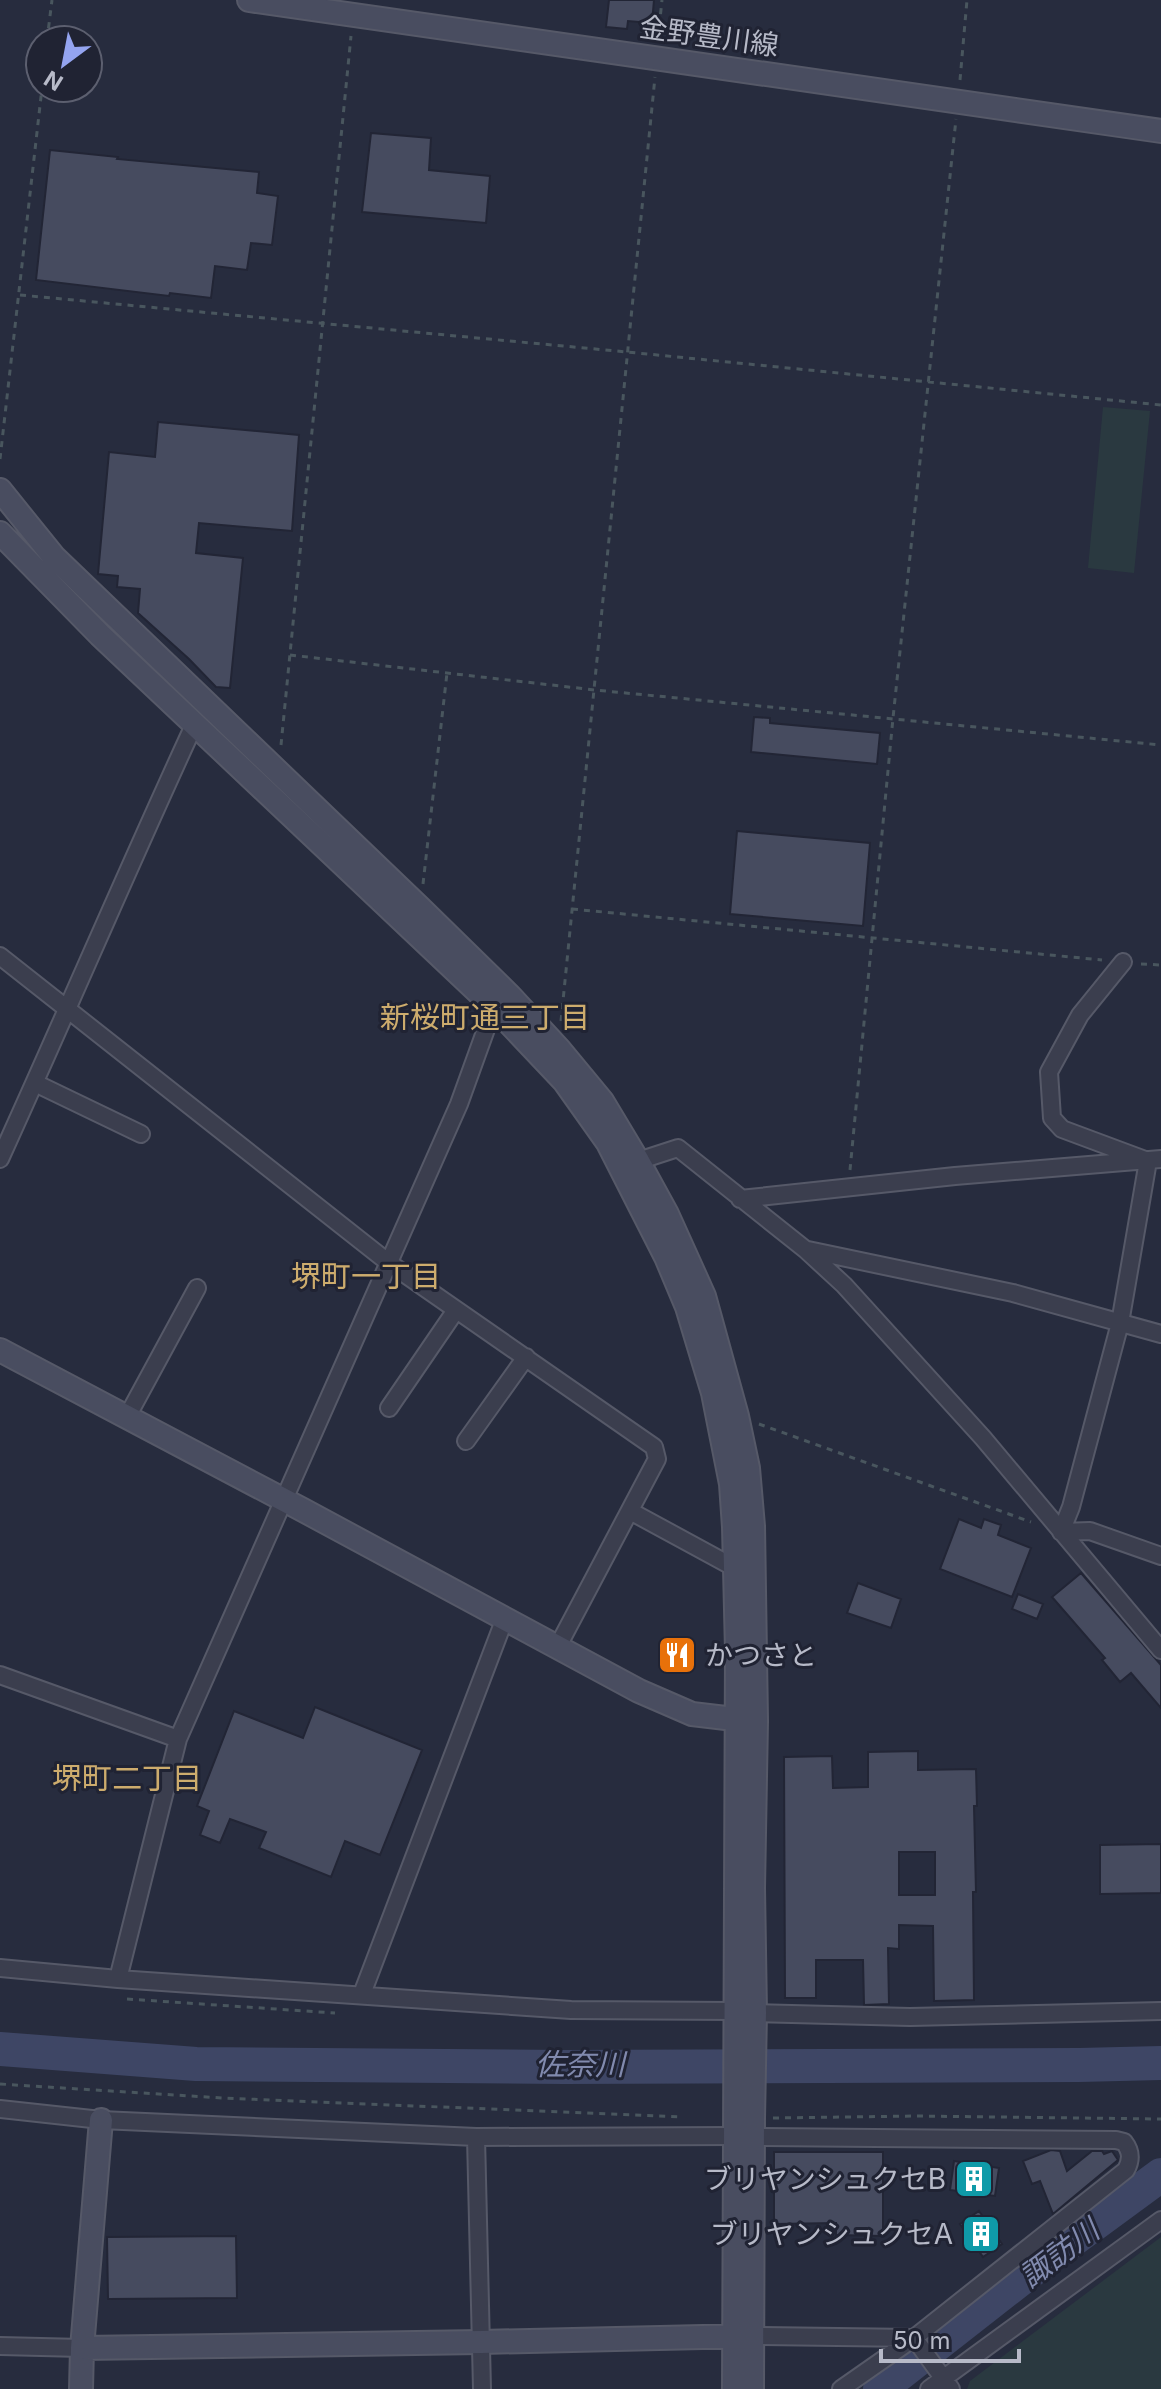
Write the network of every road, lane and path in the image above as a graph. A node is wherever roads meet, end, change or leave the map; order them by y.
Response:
1 (52, 0) edge
2 (249, 0) edge
3 (662, 0) edge
4 (967, 0) edge
5 (353, 15) junction
6 (49, 24) edge
7 (656, 60) junction
8 (958, 100) junction
9 (40, 104) edge
10 (1161, 131) edge
11 (20, 295) junction
12 (322, 325) junction
13 (627, 352) junction
14 (928, 382) junction
15 (1161, 405) edge
16 (0, 459) edge
17 (0, 490) edge
18 (0, 534) edge
19 (290, 655) junction
20 (447, 673) junction
21 (595, 690) junction
22 (893, 718) junction
23 (195, 723) junction
24 (1161, 745) edge
25 (278, 772) junction
26 (420, 908) junction
27 (572, 909) junction
28 (872, 937) junction
29 (0, 956) edge
30 (1123, 962) junction
31 (1161, 965) edge
32 (494, 1007) junction
33 (68, 1009) junction
34 (559, 1049) junction
35 (35, 1083) junction
36 (141, 1134) dead end
37 (0, 1159) edge
38 (1154, 1160) edge
39 (638, 1161) junction
40 (848, 1186) junction
41 (740, 1199) junction
42 (806, 1250) junction
43 (389, 1263) junction
44 (197, 1288) dead end
45 (456, 1310) junction
46 (1120, 1323) junction
47 (1161, 1334) edge
48 (0, 1350) edge
49 (526, 1357) junction
50 (389, 1408) dead end
51 (737, 1416) junction
52 (127, 1417) junction
53 (466, 1441) dead end
54 (284, 1500) junction
55 (630, 1511) junction
56 (1061, 1532) junction
57 (1161, 1556) edge
58 (735, 1568) junction
59 (505, 1618) junction
60 (558, 1646) junction
61 (1161, 1650) edge
62 (0, 1675) edge
63 (746, 1721) junction
64 (178, 1739) junction
65 (0, 1968) edge
66 (118, 1979) junction
67 (362, 1994) junction
68 (1161, 2011) edge
69 (745, 2019) junction
70 (0, 2084) edge
71 (0, 2109) edge
72 (693, 2118) dead end
73 (1161, 2119) edge
74 (101, 2120) junction
75 (749, 2125) junction
76 (476, 2137) junction
77 (1161, 2220) edge
78 (743, 2336) junction
79 (914, 2338) junction
80 (481, 2342) junction
81 (0, 2346) edge
82 (82, 2348) junction
83 (944, 2379) edge
84 (81, 2389) edge
85 (482, 2389) edge
86 (734, 2389) edge
87 (752, 2389) edge
88 (841, 2389) edge
89 (929, 2389) edge

1 - 6 path
2 - 5 street, 金野豊川線
3 - 7 path
4 - 8 path
5 - 7 street, 金野豊川線
5 - 12 path
7 - 8 street, 金野豊川線
7 - 13 path
8 - 10 street, 金野豊川線
8 - 14 path
9 - 11 path
11 - 12 path
11 - 16 path
12 - 13 path
12 - 19 path
13 - 14 path
13 - 21 path
14 - 15 path
14 - 22 path
17 - 25 street
18 - 23 street
19 - 20 path
19 - 25 path
20 - 21 path
20 - 26 path
21 - 22 path
21 - 27 path
22 - 24 path
22 - 28 path
23 - 32 street
23 - 33 street
25 - 26 street
26 - 34 street
27 - 28 path
27 - 34 path
28 - 30 path
28 - 40 path
29 - 33 street
30 - 31 path
30 - 38 street
32 - 43 street
32 - 58 street
33 - 35 street
33 - 43 street
34 - 39 street
35 - 36 street
35 - 37 street
38 - 40 street
38 - 46 street
39 - 41 street
39 - 51 street
40 - 41 street
41 - 42 street
42 - 46 street
42 - 56 street
43 - 45 street
43 - 54 street
44 - 52 street
45 - 49 street
45 - 50 street
46 - 47 street
46 - 56 street
48 - 52 street
49 - 53 street
49 - 55 street
51 - 56 path
51 - 63 street
52 - 54 street
54 - 59 street
54 - 64 street
55 - 58 street
55 - 60 street
56 - 57 street
56 - 61 street
58 - 63 street
59 - 60 street
59 - 67 street
60 - 63 street
62 - 64 street
63 - 69 street
64 - 66 street
65 - 66 street
66 - 67 street
67 - 69 street
68 - 69 street
69 - 75 street
70 - 72 path
71 - 74 street
73 - 75 path
74 - 76 street
74 - 82 street
75 - 76 street
75 - 78 street
75 - 79 street
76 - 80 street
77 - 83 street
78 - 79 street
78 - 80 street
78 - 86 street
78 - 87 street
79 - 83 street
79 - 88 street
80 - 82 street
80 - 85 street
81 - 82 street
82 - 84 street
83 - 89 street

